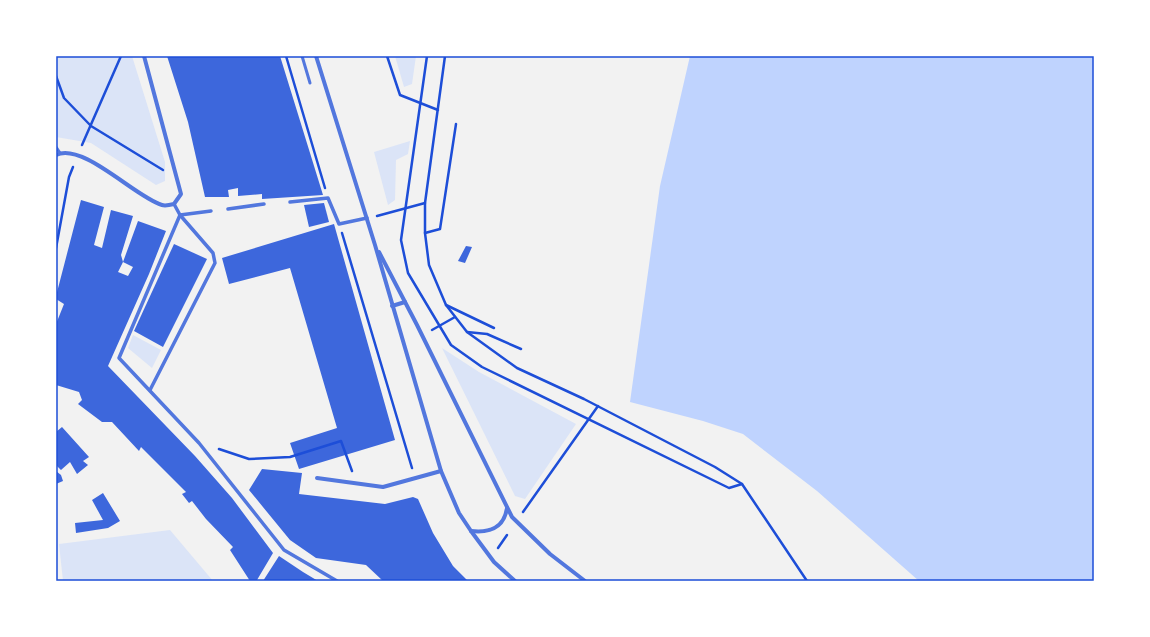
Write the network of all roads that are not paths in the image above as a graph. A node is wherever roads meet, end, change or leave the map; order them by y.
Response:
1 (144, 56) edge
2 (302, 56) edge
3 (317, 58) edge
4 (310, 83) dead end
5 (56, 146) edge
6 (58, 154) edge
7 (290, 202) dead end
8 (174, 204) junction
9 (264, 204) dead end
10 (228, 209) dead end
11 (211, 211) dead end
12 (180, 215) junction
13 (367, 218) junction
14 (375, 245) junction
15 (405, 302) junction
16 (392, 306) junction
17 (150, 390) junction
18 (441, 471) junction
19 (317, 478) dead end
20 (507, 508) junction
21 (471, 531) junction
22 (337, 581) edge
23 (515, 581) edge
24 (585, 581) edge

1 - 8 street
2 - 4 lane
3 - 13 street
5 - 6 lane
6 - 8 street
7 - 13 street
8 - 12 street
9 - 10 street
11 - 12 street
12 - 17 street
12 - 17 street
13 - 14 street
14 - 15 street
14 - 16 street
15 - 16 street
15 - 20 street
16 - 18 street
17 - 22 street
18 - 19 street
18 - 21 street
20 - 21 street
20 - 24 street
21 - 23 street

